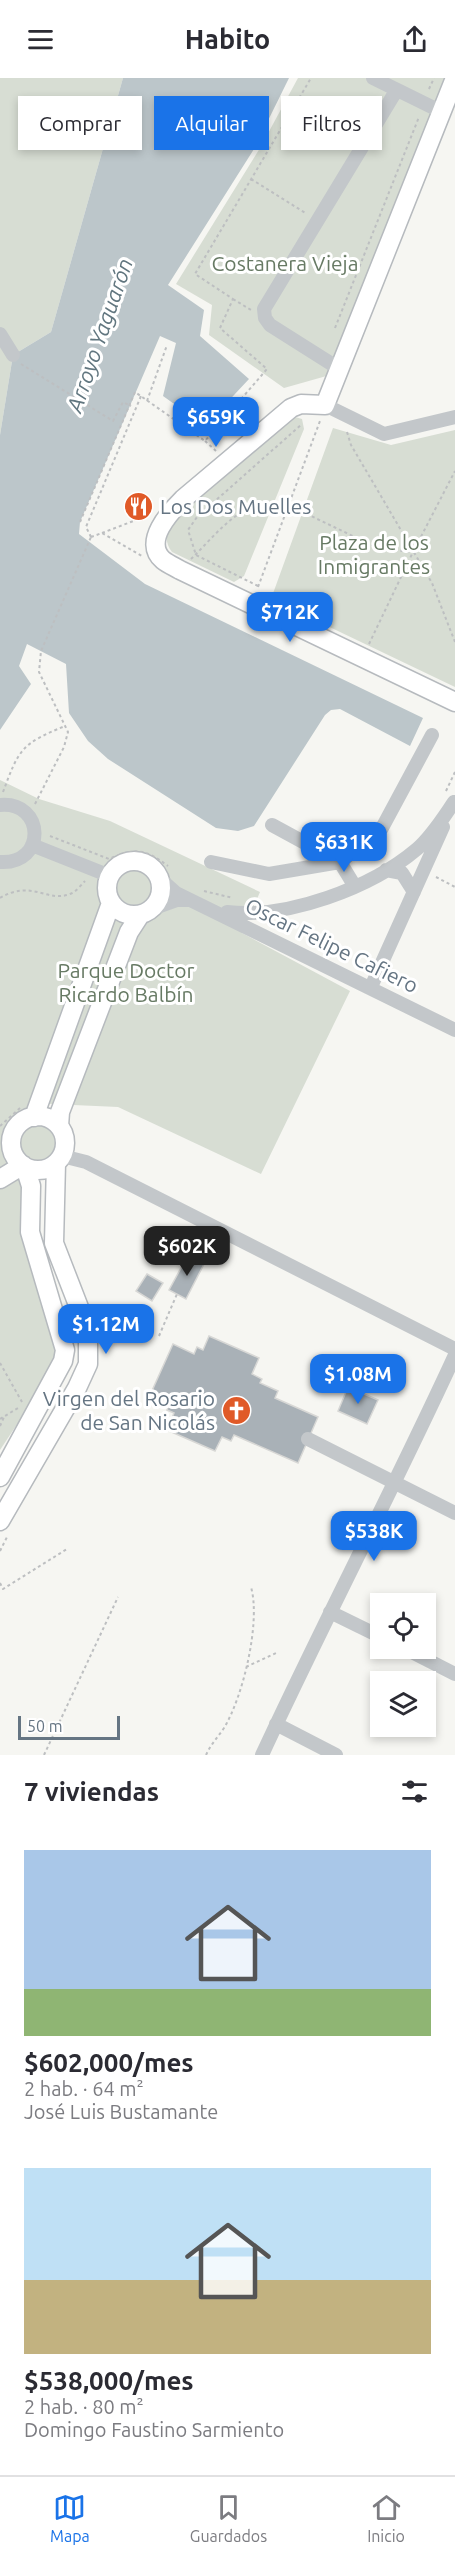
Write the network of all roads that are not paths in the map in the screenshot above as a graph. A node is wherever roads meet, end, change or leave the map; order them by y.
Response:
1 (373, 78) edge
2 (455, 78) edge
3 (396, 91) junction
4 (433, 108) junction
5 (0, 334) edge
6 (16, 359) road end
7 (338, 368) junction
8 (333, 408) junction
9 (455, 417) edge
10 (455, 702) edge
11 (432, 735) dead end
12 (1, 800) edge
13 (454, 801) edge
14 (272, 825) dead end
15 (32, 845) junction
16 (0, 862) edge
17 (211, 862) dead end
18 (340, 862) junction
19 (386, 870) junction
20 (101, 876) junction
21 (158, 877) junction
22 (354, 885) junction
23 (414, 892) junction
24 (190, 900) junction
25 (111, 903) junction
26 (218, 911) junction
27 (146, 912) junction
28 (371, 987) junction
29 (455, 1030) edge
30 (34, 1117) junction
31 (59, 1126) junction
32 (6, 1143) edge
33 (59, 1159) junction
34 (24, 1166) junction
35 (0, 1179) edge
36 (455, 1349) edge
37 (455, 1355) edge
38 (308, 1439) dead end
39 (0, 1477) edge
40 (396, 1483) junction
41 (455, 1513) edge
42 (0, 1521) edge
43 (330, 1612) junction
44 (370, 1632) edge
45 (426, 1659) edge
46 (455, 1674) edge
47 (276, 1724) junction
48 (262, 1755) edge
49 (336, 1755) edge

1 - 3 street
2 - 4 main road
3 - 4 street
3 - 7 street
4 - 7 main road
5 - 6 street
7 - 8 main road
8 - 9 street
8 - 10 main road
11 - 18 street
12 - 15 street
13 - 19 street
13 - 23 street
14 - 18 street
15 - 16 street
15 - 20 street
17 - 18 street
18 - 22 street
19 - 22 street
19 - 23 street
20 - 21 main road
20 - 25 main road
21 - 24 street, Oscar Felipe Cafiero
21 - 27 main road
22 - 26 street
23 - 28 street
24 - 26 street, Oscar Felipe Cafiero
24 - 27 street
25 - 27 main road
25 - 30 main road
26 - 28 street, Oscar Felipe Cafiero
27 - 31 main road
28 - 29 street, Oscar Felipe Cafiero
30 - 31 main road
30 - 32 main road
31 - 33 main road
32 - 34 main road
33 - 34 main road
33 - 36 street
33 - 42 main road
34 - 35 main road
34 - 39 main road
37 - 40 street
38 - 40 street
40 - 41 street
40 - 43 street
43 - 44 street
43 - 47 street
45 - 46 street
47 - 48 street
47 - 49 street

